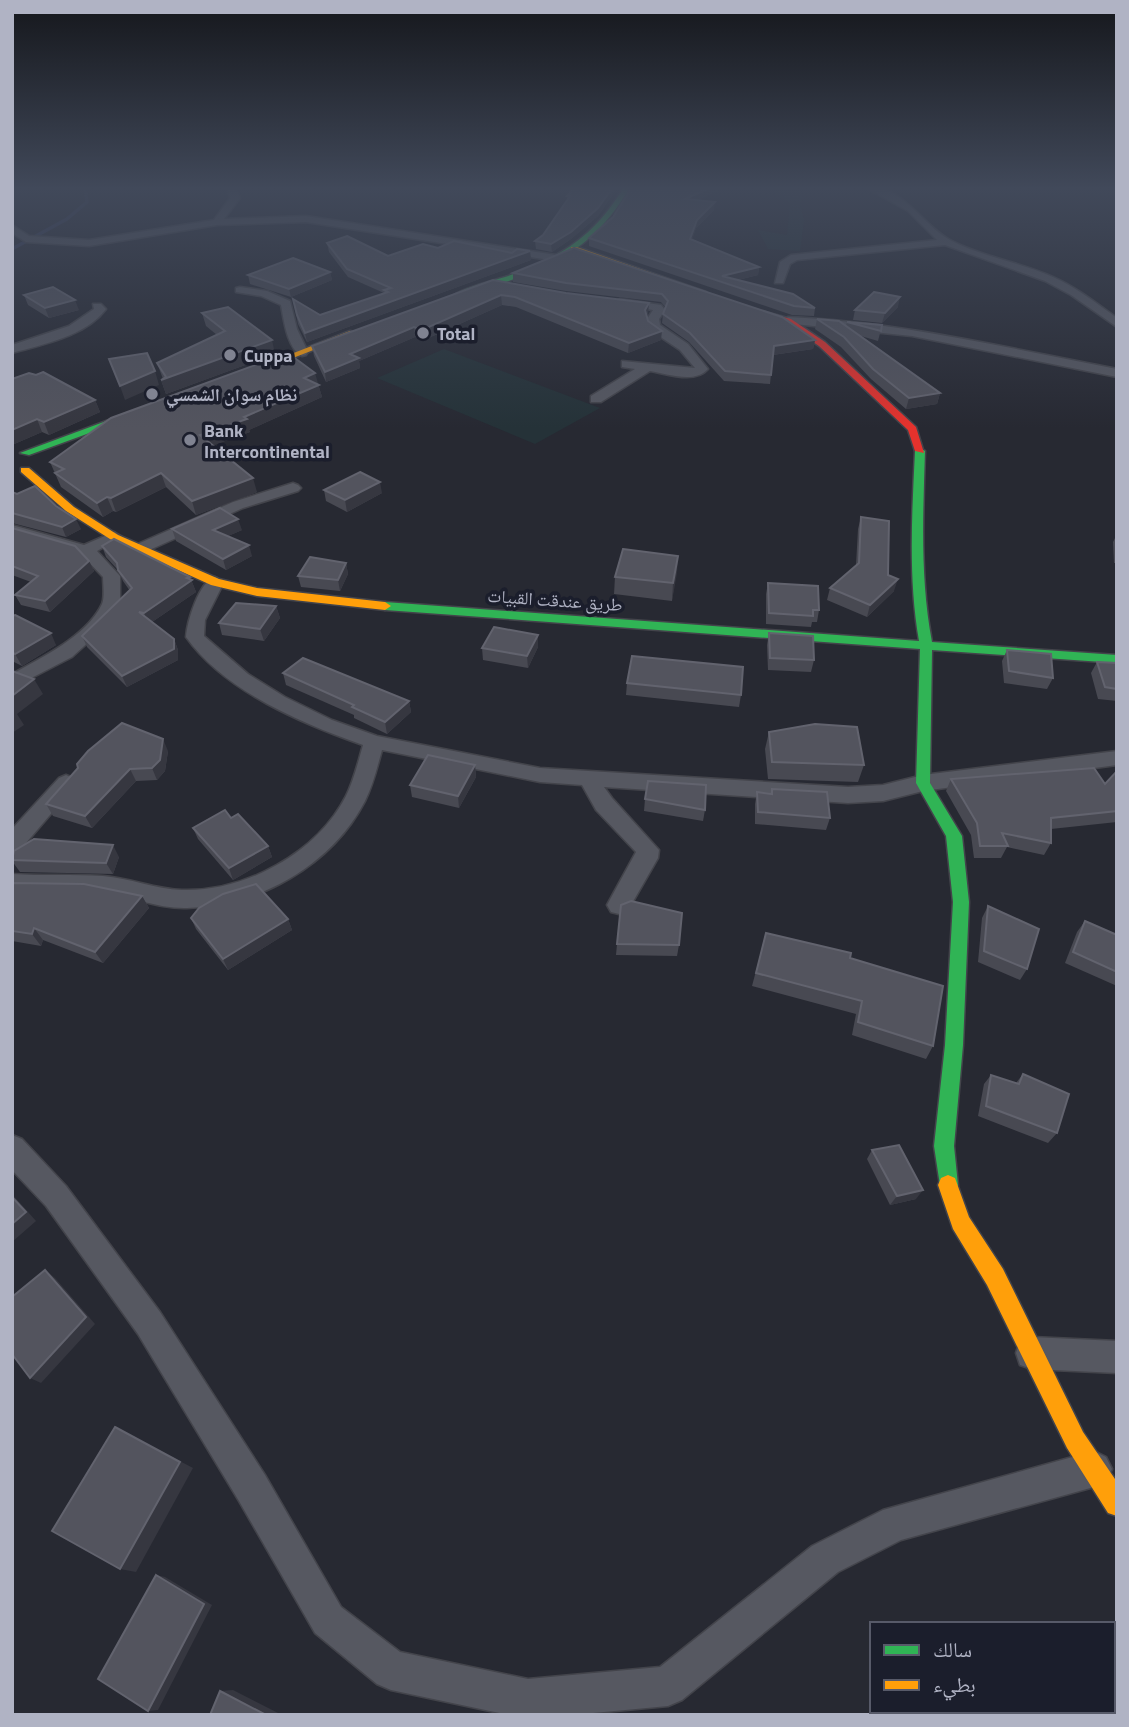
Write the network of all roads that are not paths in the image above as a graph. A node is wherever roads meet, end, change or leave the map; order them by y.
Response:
1 (530, 268) edge
2 (629, 268) edge
3 (783, 268) edge
4 (1017, 268) edge
5 (779, 281) dead end
6 (488, 283) junction
7 (514, 289) edge
8 (240, 290) dead end
9 (719, 298) edge
10 (609, 301) edge
11 (439, 302) edge
12 (97, 306) dead end
13 (743, 307) edge
14 (788, 321) junction
15 (1117, 324) edge
16 (364, 329) edge
17 (12, 349) edge
18 (302, 352) junction
19 (625, 364) dead end
20 (646, 368) junction
21 (1117, 373) edge
22 (238, 375) edge
23 (596, 399) dead end
24 (149, 408) edge
25 (72, 438) junction
26 (18, 454) edge
27 (42, 458) junction
28 (19, 471) edge
29 (293, 488) dead end
30 (12, 530) edge
31 (114, 537) junction
32 (139, 549) junction
33 (86, 550) junction
34 (215, 582) junction
35 (926, 645) junction
36 (1117, 659) edge
37 (12, 682) edge
38 (374, 742) junction
39 (1117, 758) edge
40 (71, 778) edge
41 (589, 779) junction
42 (923, 783) junction
43 (12, 844) edge
44 (12, 883) edge
45 (619, 905) edge
46 (12, 1149) edge
47 (1032, 1353) junction
48 (1117, 1357) edge
49 (1094, 1469) junction
50 (1117, 1504) edge

1 - 6 main road
2 - 9 main road
3 - 5 street
4 - 15 street
6 - 7 street
6 - 11 main road
8 - 18 street
10 - 20 street
12 - 17 street
13 - 14 main road
14 - 21 street
14 - 35 main road
16 - 18 main road
18 - 22 main road
19 - 20 street
20 - 23 street
24 - 25 main road
25 - 26 main road
25 - 27 main road
26 - 27 main road
27 - 28 main road
28 - 31 main road, طريق عندقت القبيات
29 - 32 street
30 - 33 street
31 - 32 main road, طريق عندقت القبيات
31 - 33 street
32 - 34 main road, طريق عندقت القبيات
33 - 37 street
34 - 35 main road, طريق عندقت القبيات
34 - 38 street
35 - 36 main road, طريق عندقت القبيات
35 - 42 main road
38 - 41 street
38 - 44 street
39 - 42 street
40 - 43 street
41 - 42 street
41 - 45 street
42 - 47 main road
46 - 49 street
47 - 48 street
47 - 49 main road
49 - 50 main road

